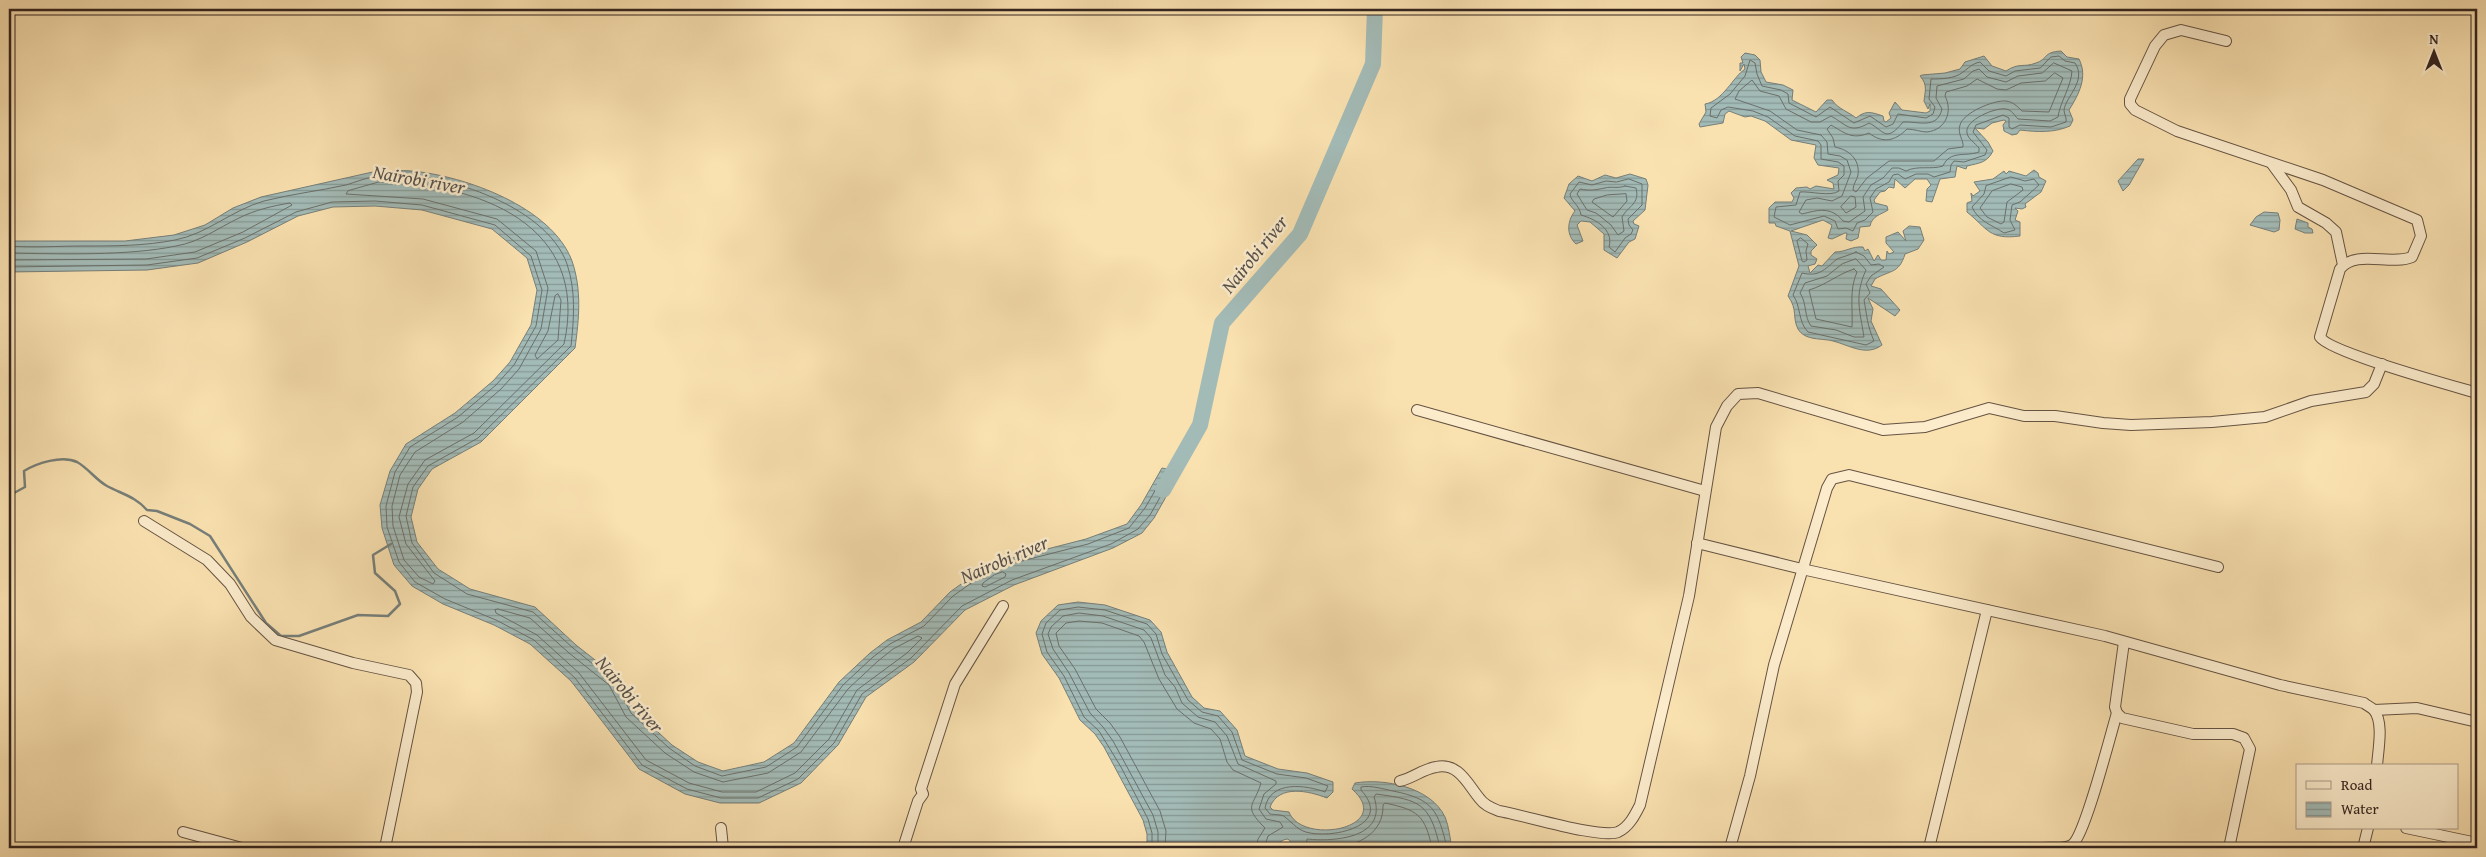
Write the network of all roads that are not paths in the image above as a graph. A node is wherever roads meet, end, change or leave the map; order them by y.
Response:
1 (2226, 41) dead end
2 (2272, 164) junction
3 (2343, 265) junction
4 (2382, 364) junction
5 (2477, 393) edge
6 (1417, 410) dead end
7 (1705, 491) junction
8 (144, 521) dead end
9 (1697, 543) junction
10 (2218, 567) dead end
11 (1802, 569) junction
12 (1003, 606) dead end
13 (1987, 610) junction
14 (2124, 642) junction
15 (2374, 710) junction
16 (2117, 713) junction
17 (2477, 722) edge
18 (2377, 764) edge
19 (1400, 781) dead end
20 (721, 828) dead end
21 (2368, 830) edge
22 (2415, 830) edge
23 (183, 832) dead end
24 (2477, 843) edge
25 (242, 848) edge
26 (386, 848) edge
27 (723, 848) edge
28 (903, 848) edge
29 (1730, 848) edge
30 (1929, 848) edge
31 (2043, 848) edge
32 (2229, 848) edge
33 (2363, 848) edge

1 - 2 street
2 - 3 street
2 - 3 street
3 - 4 street
4 - 5 street
4 - 7 street
6 - 7 street
7 - 9 street
8 - 26 street
9 - 11 street
9 - 19 street
10 - 11 street
11 - 13 street
11 - 29 street
12 - 28 street
13 - 14 street
13 - 30 street
14 - 15 street
14 - 16 street
15 - 17 street
15 - 18 street
16 - 31 street
16 - 32 street
20 - 27 street
21 - 33 street
22 - 24 street
23 - 25 street

